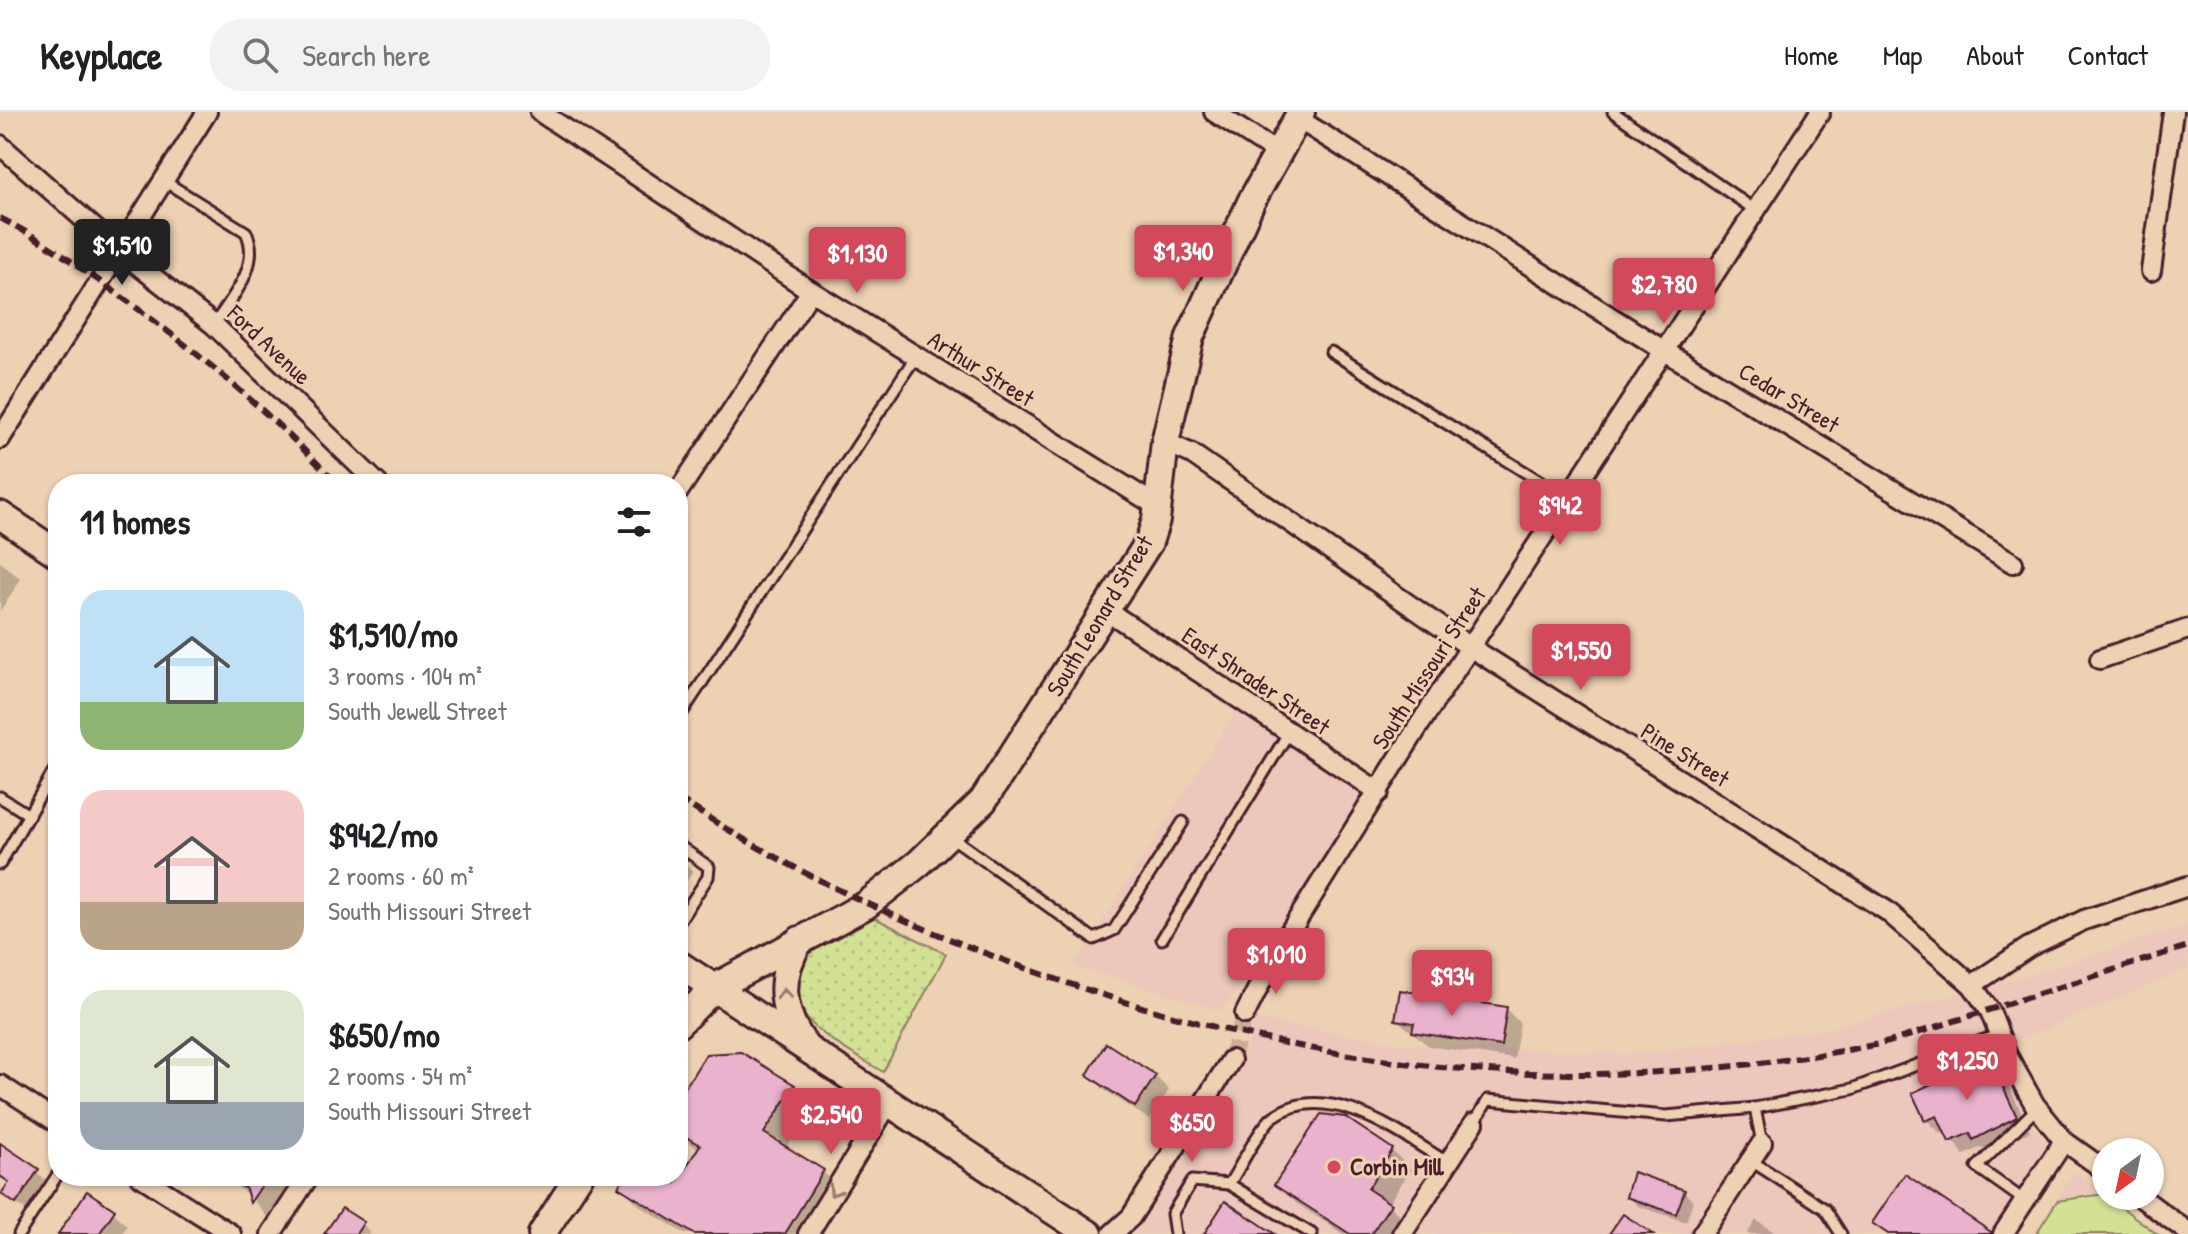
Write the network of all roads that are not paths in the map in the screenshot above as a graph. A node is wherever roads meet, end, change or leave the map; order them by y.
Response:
1 (207, 112) edge
2 (540, 112) edge
3 (1214, 112) edge
4 (1613, 112) edge
5 (1820, 112) edge
6 (2173, 112) edge
7 (1299, 115) edge
8 (0, 145) edge
9 (1276, 152) junction
10 (164, 181) junction
11 (1755, 210) junction
12 (120, 251) junction
13 (2151, 271) dead end
14 (811, 291) junction
15 (214, 325) junction
16 (1663, 350) junction
17 (1331, 352) dead end
18 (916, 356) junction
19 (0, 439) edge
20 (1165, 442) junction
21 (368, 474) edge
22 (688, 477) edge
23 (1567, 498) junction
24 (1157, 506) junction
25 (0, 515) edge
26 (48, 547) edge
27 (2013, 563) dead end
28 (1106, 610) junction
29 (2188, 629) edge
30 (1470, 647) junction
31 (2100, 659) dead end
32 (688, 704) edge
33 (1289, 732) junction
34 (48, 782) edge
35 (1379, 792) junction
36 (0, 797) edge
37 (29, 815) junction
38 (1183, 822) dead end
39 (948, 835) junction
40 (688, 852) edge
41 (0, 864) edge
42 (2188, 886) edge
43 (688, 908) edge
44 (1162, 939) dead end
45 (800, 940) junction
46 (688, 971) edge
47 (1972, 985) junction
48 (714, 988) junction
49 (688, 1014) edge
50 (1245, 1014) tunnel mouth
51 (2000, 1034) junction
52 (805, 1046) junction
53 (1231, 1060) tunnel mouth
54 (0, 1085) edge
55 (890, 1101) junction
56 (1755, 1108) junction
57 (2037, 1108) junction
58 (48, 1116) edge
59 (1474, 1123) joint
60 (2064, 1141) junction
61 (1762, 1143) joint
62 (1750, 1160) junction
63 (2092, 1161) edge
64 (1448, 1163) junction
65 (1229, 1184) junction
66 (50, 1186) edge
67 (156, 1186) edge
68 (302, 1186) edge
69 (573, 1186) edge
70 (2025, 1201) junction
71 (2158, 1210) edge
72 (2188, 1232) edge
73 (19, 1234) edge
74 (231, 1234) edge
75 (271, 1234) edge
76 (542, 1234) edge
77 (808, 1234) edge
78 (1089, 1234) edge
79 (1112, 1234) edge
80 (1175, 1234) edge
81 (1312, 1234) edge
82 (1402, 1234) edge
83 (1702, 1234) edge
84 (1841, 1234) edge
85 (2003, 1234) edge

1 - 10 street
2 - 14 street, Arthur Street
3 - 9 street
4 - 11 lane
5 - 11 street, South Missouri Street
6 - 13 street
7 - 9 main road, South Leonard Street
7 - 16 street, Cedar Street
8 - 12 street, Ford Avenue
9 - 20 main road, South Leonard Street
10 - 12 street
10 - 15 lane
11 - 16 street, South Missouri Street
12 - 15 street, Ford Avenue
12 - 19 street
14 - 18 street, Arthur Street
14 - 22 street
15 - 21 street, Ford Avenue
16 - 23 street, South Missouri Street
16 - 27 street, Cedar Street
17 - 23 lane
18 - 24 street, Arthur Street
18 - 32 lane
20 - 24 main road, South Leonard Street
20 - 30 street, Pine Street
23 - 30 street, South Missouri Street
24 - 28 main road, South Leonard Street
25 - 26 main road
28 - 33 street, East Shrader Street
28 - 39 main road, South Leonard Street
29 - 31 street
30 - 35 street, South Missouri Street
30 - 47 street, Pine Street
33 - 35 street, East Shrader Street
33 - 44 lane
34 - 37 lane
35 - 50 street, South Missouri Street
36 - 37 lane
37 - 41 lane
38 - 39 lane
39 - 45 main road, South Leonard Street
40 - 43 lane
42 - 47 street
45 - 48 main road, South Leonard Street
52 -> 45 main road
46 - 48 main road
47 - 51 street, Pine Street
48 - 49 main road, South Leonard Street
48 - 52 main road
51 - 56 lane
51 - 57 street, Pine Street
52 - 55 main road
53 - 79 street
54 - 58 street
55 -> 77 street
55 - 78 main road
56 - 59 lane
56 - 61 lane
57 - 60 street, Pine Street
57 - 70 lane
59 - 64 street
60 - 63 street, Pine Street
60 - 70 street
61 - 62 street
62 - 83 street
62 - 84 lane
64 - 65 lane
64 - 82 street
65 - 80 lane
65 - 81 lane
66 - 73 lane
67 - 74 street
68 - 75 street
69 - 76 main road
70 - 85 street
71 - 72 street

